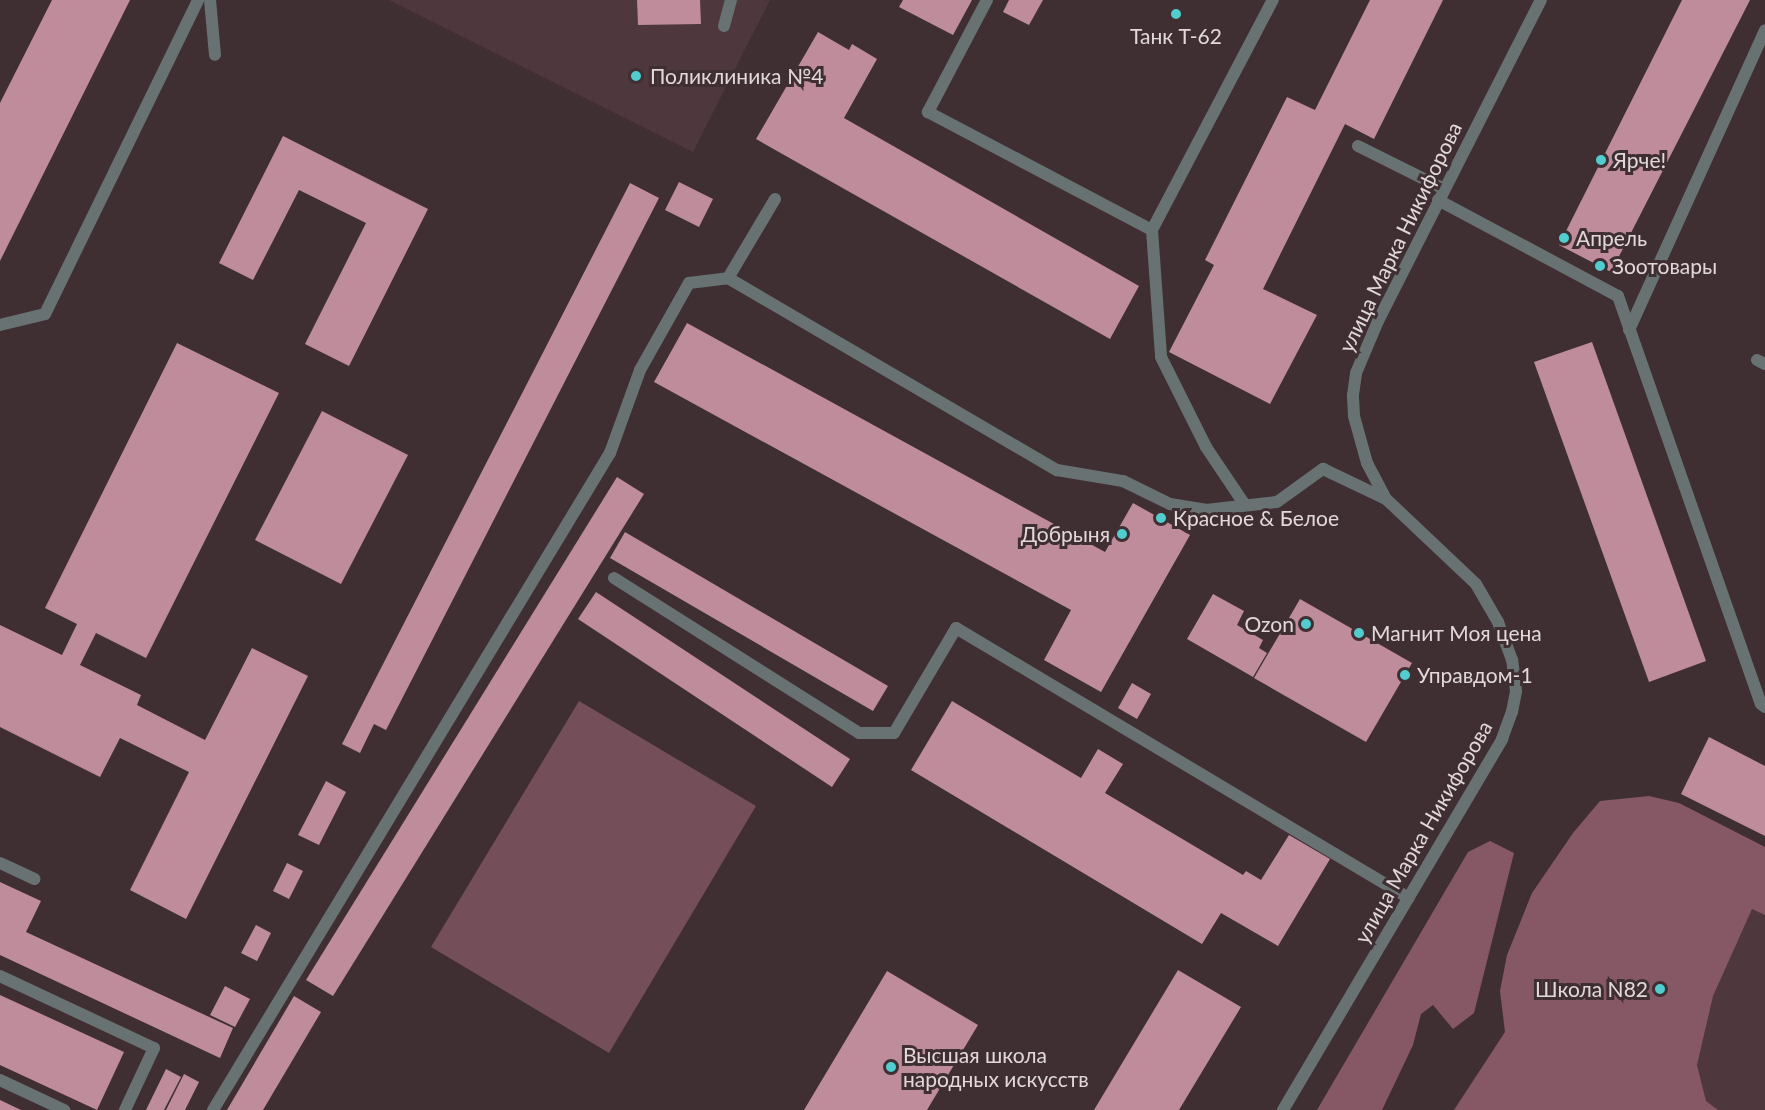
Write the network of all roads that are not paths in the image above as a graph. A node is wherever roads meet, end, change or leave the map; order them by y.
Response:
1 (198, 0) edge
2 (210, 0) edge
3 (731, 0) edge
4 (987, 0) edge
5 (1273, 0) edge
6 (1541, 0) edge
7 (724, 26) dead end
8 (1763, 39) edge
9 (215, 55) dead end
10 (1358, 146) dead end
11 (1441, 195) junction
12 (775, 199) dead end
13 (1152, 230) junction
14 (728, 278) junction
15 (0, 325) edge
16 (1629, 330) junction
17 (1386, 499) junction
18 (1245, 505) junction
19 (614, 578) dead end
20 (1765, 707) edge
21 (0, 863) edge
22 (35, 879) dead end
23 (1409, 897) junction
24 (0, 976) edge
25 (0, 1080) edge
26 (64, 1110) edge
27 (125, 1110) edge
28 (213, 1110) edge
29 (1283, 1110) edge

1 - 15 street
2 - 9 street
3 - 7 street
4 - 13 street
5 - 13 street
6 - 11 street, улица Марка Никифорова
8 - 16 street
10 - 11 street
11 - 16 street
11 - 17 street, улица Марка Никифорова
12 - 14 street
13 - 18 street
14 - 18 street
14 - 28 street
16 - 20 street
17 - 18 street
17 - 23 street, улица Марка Никифорова
19 - 23 street
21 - 22 street
23 - 29 street, улица Марка Никифорова
24 - 27 street
25 - 26 street

